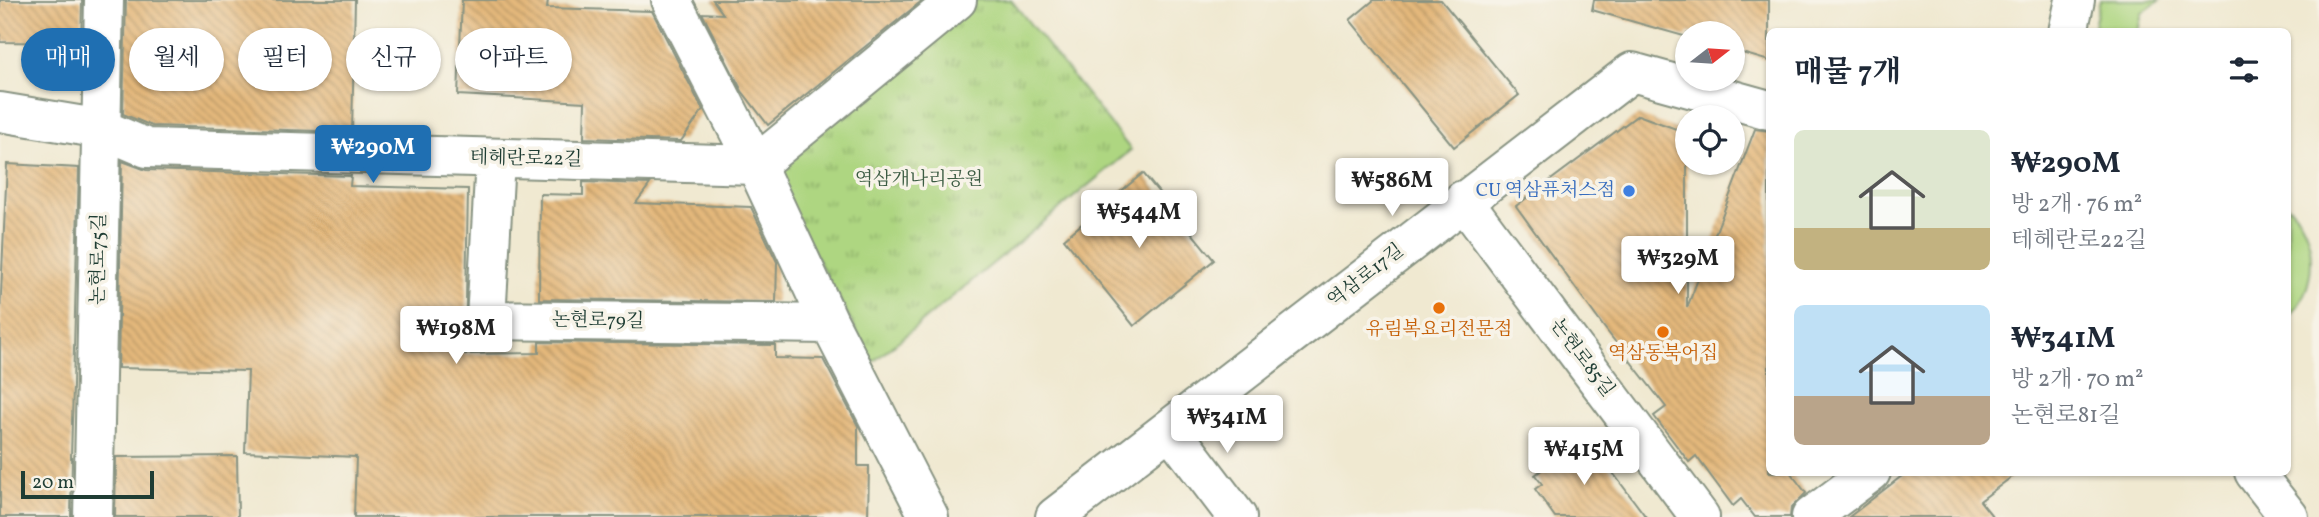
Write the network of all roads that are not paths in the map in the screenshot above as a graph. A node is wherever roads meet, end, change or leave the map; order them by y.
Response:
1 (104, 0) edge
2 (671, 0) edge
3 (957, 0) edge
4 (2075, 0) edge
5 (2069, 28) edge
6 (1766, 109) edge
7 (0, 112) edge
8 (102, 129) junction
9 (495, 159) junction
10 (756, 164) junction
11 (1463, 200) junction
12 (830, 324) junction
13 (1170, 429) junction
14 (1866, 476) edge
15 (2257, 476) edge
16 (93, 517) edge
17 (929, 517) edge
18 (1055, 517) edge
19 (1237, 517) edge
20 (1700, 517) edge
21 (1811, 517) edge
22 (2289, 517) edge

1 - 8 street, 논현로75길
2 - 10 street
3 - 10 street
4 - 5 street
6 - 11 street, 역삼로17길
7 - 8 street, 테헤란로22길
8 - 9 street, 테헤란로22길
8 - 16 street, 논현로75길
9 - 10 street, 테헤란로22길
9 - 12 street, 논현로79길
10 - 12 street
11 - 13 street, 역삼로17길
11 - 20 street, 논현로85길
12 - 17 street
13 - 18 street, 역삼로17길
13 - 19 street
14 - 21 street
15 - 22 street

